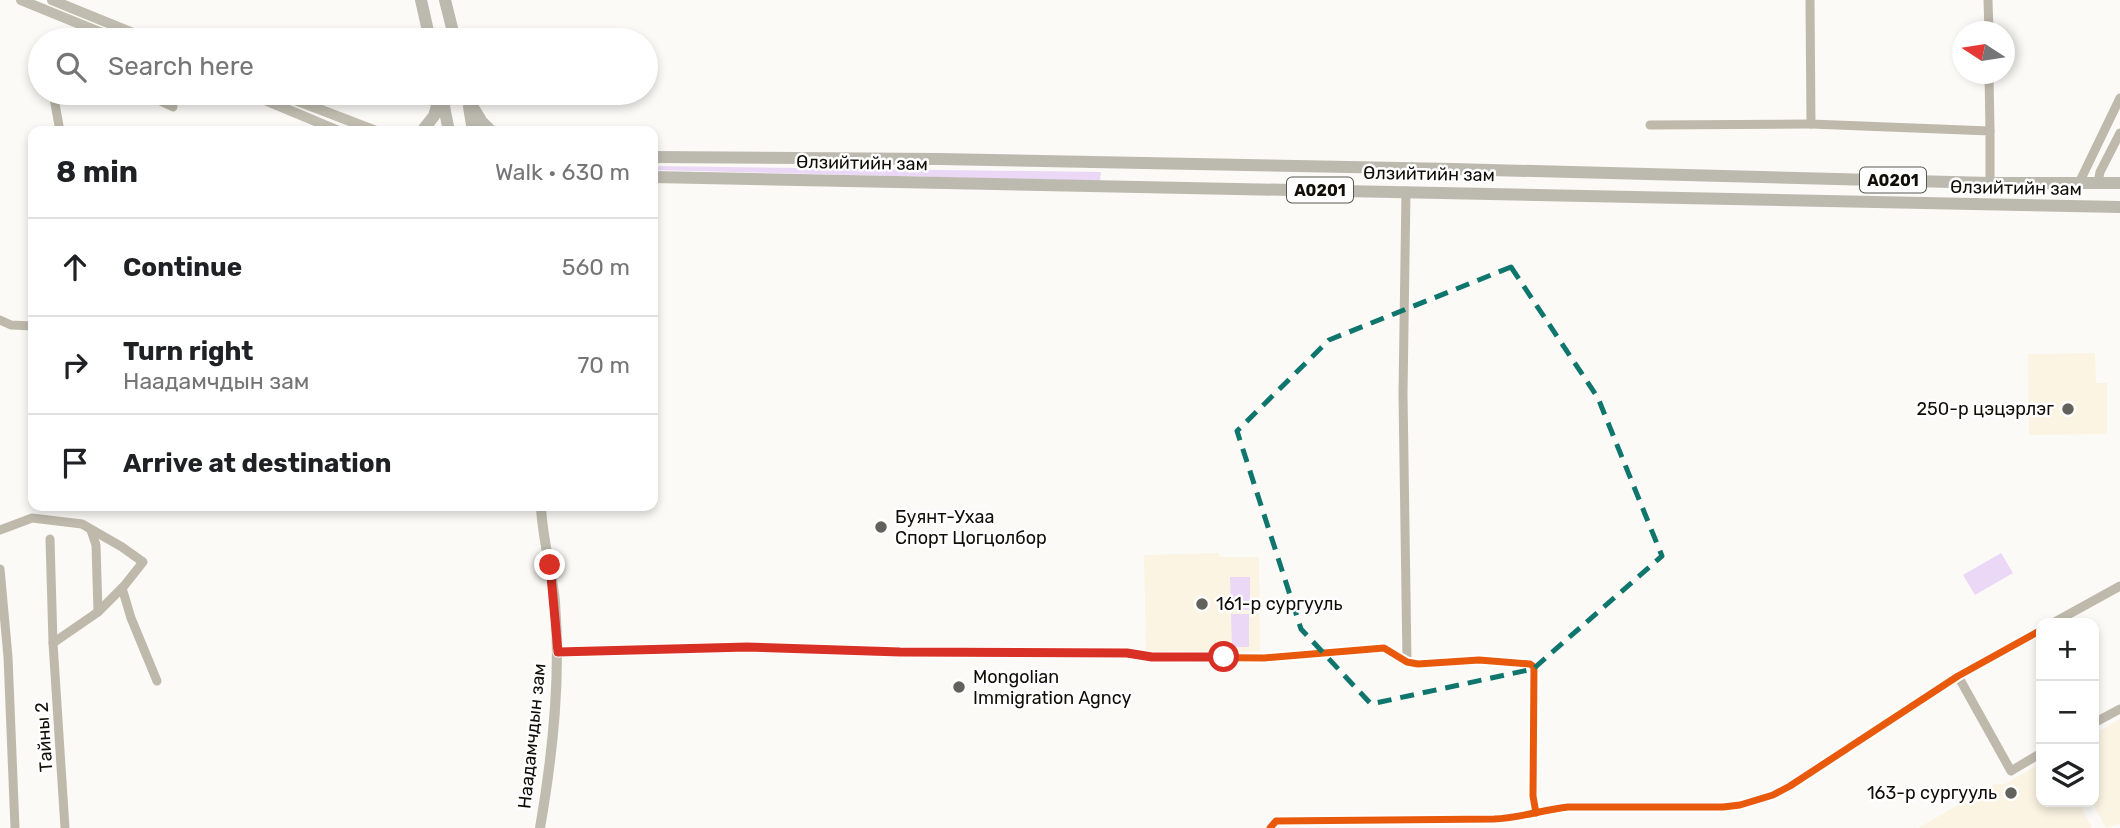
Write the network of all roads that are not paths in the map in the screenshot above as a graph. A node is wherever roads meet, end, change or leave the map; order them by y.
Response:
1 (21, 0) edge
2 (52, 0) edge
3 (1810, 0) edge
4 (1989, 0) edge
5 (446, 4) edge
6 (423, 6) edge
7 (1989, 21) edge
8 (90, 28) edge
9 (121, 28) edge
10 (428, 28) edge
11 (451, 28) edge
12 (1989, 84) edge
13 (2120, 98) edge
14 (55, 105) edge
15 (169, 105) edge
16 (276, 105) edge
17 (308, 105) edge
18 (437, 105) edge
19 (444, 105) edge
20 (469, 105) edge
21 (472, 105) edge
22 (173, 107) dead end
23 (1811, 124) junction
24 (1650, 125) dead end
25 (59, 126) edge
26 (325, 126) edge
27 (363, 126) edge
28 (426, 126) edge
29 (448, 126) edge
30 (472, 126) edge
31 (486, 126) edge
32 (1990, 131) junction
33 (2120, 133) edge
34 (658, 158) edge
35 (1560, 171) junction
36 (658, 177) edge
37 (1990, 183) junction
38 (2079, 183) junction
39 (2098, 183) junction
40 (2120, 183) edge
41 (1406, 191) junction
42 (1559, 194) junction
43 (2120, 207) edge
44 (0, 320) edge
45 (28, 326) edge
46 (536, 511) edge
47 (541, 511) edge
48 (542, 523) junction
49 (0, 530) edge
50 (91, 530) junction
51 (50, 539) dead end
52 (0, 569) edge
53 (2120, 586) edge
54 (122, 588) junction
55 (98, 612) junction
56 (2062, 618) edge
57 (2036, 633) edge
58 (53, 643) junction
59 (558, 652) junction
60 (1408, 662) junction
61 (1958, 676) junction
62 (157, 681) dead end
63 (2120, 709) edge
64 (2099, 720) edge
65 (2036, 756) edge
66 (1536, 813) junction
67 (15, 828) edge
68 (65, 828) edge
69 (541, 828) edge
70 (1270, 828) edge

1 - 8 main road
2 - 9 main road
3 - 23 street
4 - 7 street
5 - 6 highway
5 - 11 highway
6 - 10 highway
12 - 32 street
13 - 38 street
14 - 25 street
15 - 22 street
16 - 26 main road
17 - 27 main road
18 - 28 highway
19 - 29 highway
20 - 30 highway
21 - 31 highway
23 - 24 street
23 - 32 street
32 - 37 street
33 - 39 street
34 - 35 highway, Өлзийтийн зам / A0201
35 - 37 highway, Өлзийтийн зам / A0201
35 - 42 highway
36 - 41 highway, Өлзийтийн зам / A0201
37 - 38 highway, Өлзийтийн зам / A0201
38 - 39 highway, Өлзийтийн зам / A0201
39 - 40 highway, Өлзийтийн зам / A0201
41 - 42 highway, Өлзийтийн зам / A0201
41 - 60 street
42 - 43 highway, Өлзийтийн зам / A0201
44 - 45 street
46 - 48 main road, Наадамчдын зам
47 - 48 main road, Наадамчдын зам
48 - 59 main road, Наадамчдын зам
49 - 50 street
50 - 54 street
50 - 55 street
51 - 58 street, Тайны 2
52 - 67 street
53 - 56 street
54 - 55 street
54 - 62 street
55 - 58 street
57 - 61 street
58 - 68 street, Тайны 2
59 - 60 street
59 - 69 main road, Наадамчдын зам
60 - 66 street
61 - 65 street
61 - 66 street
63 - 64 street
66 - 70 street

